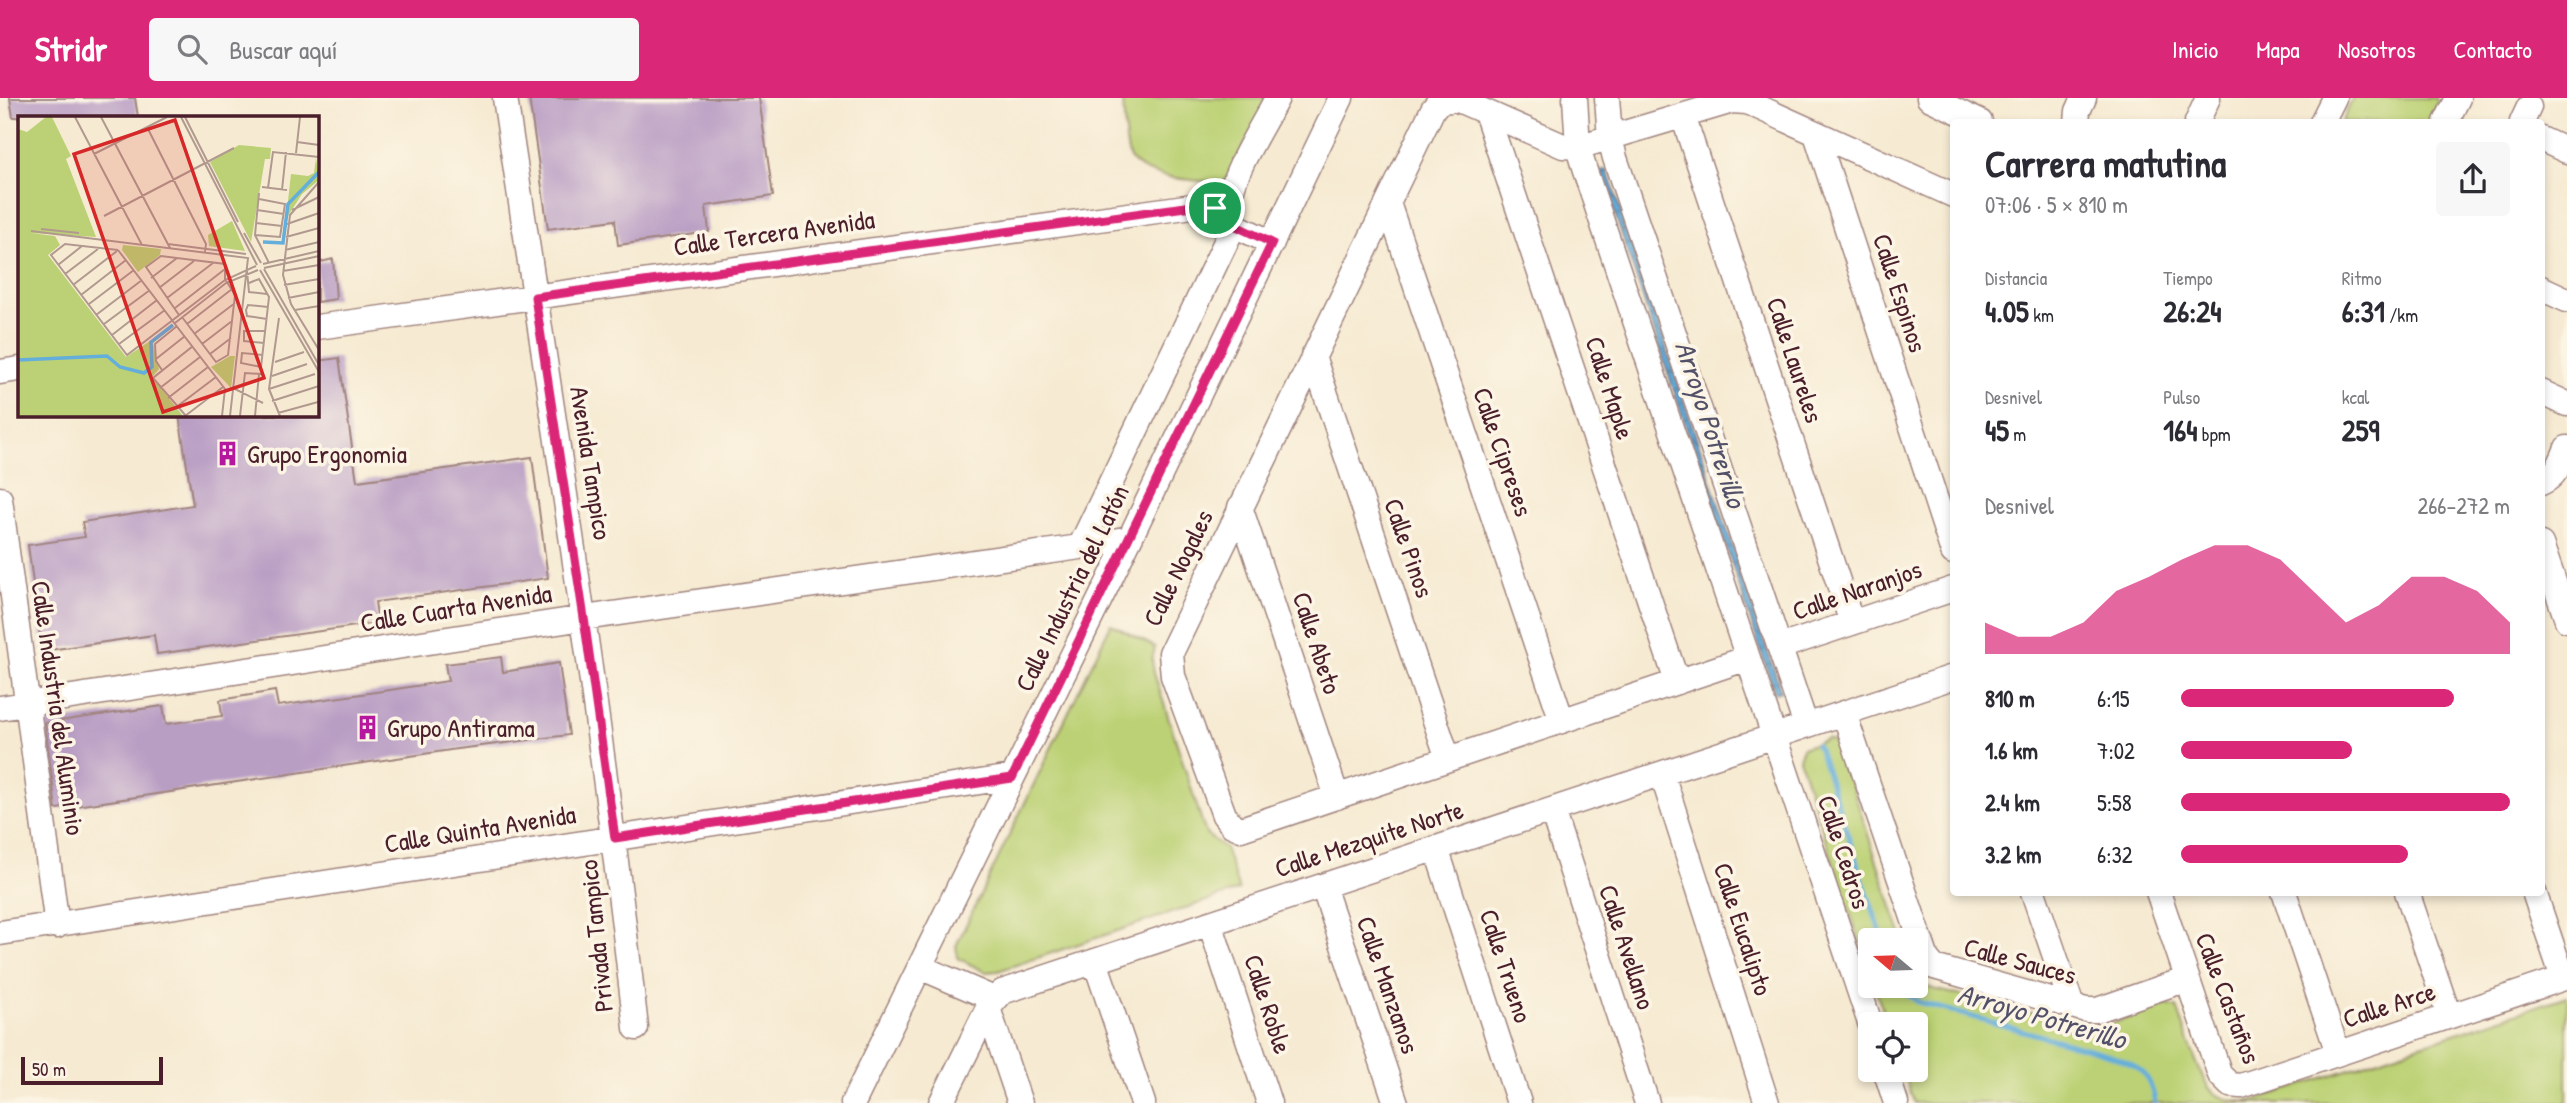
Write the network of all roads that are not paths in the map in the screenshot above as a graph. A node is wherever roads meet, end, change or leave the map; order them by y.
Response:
1 (505, 98) edge
2 (1278, 98) edge
3 (1341, 98) edge
4 (1575, 98) edge
5 (1607, 98) edge
6 (1928, 98) edge
7 (2084, 98) edge
8 (2208, 98) edge
9 (2334, 98) edge
10 (2458, 98) edge
11 (1486, 112) junction
12 (1683, 116) junction
13 (1974, 119) edge
14 (2077, 119) edge
15 (2198, 119) edge
16 (2324, 119) edge
17 (2448, 119) edge
18 (1816, 134) junction
19 (1610, 138) junction
20 (2545, 141) edge
21 (1578, 147) junction
22 (2567, 150) edge
23 (1950, 194) edge
24 (1388, 203) junction
25 (1234, 225) junction
26 (1272, 243) junction
27 (2545, 290) edge
28 (535, 297) junction
29 (2567, 300) edge
30 (318, 327) edge
31 (1313, 356) junction
32 (18, 369) edge
33 (0, 372) edge
34 (2567, 379) edge
35 (2558, 400) edge
36 (2567, 448) edge
37 (2551, 485) edge
38 (0, 499) edge
39 (1240, 507) junction
40 (1130, 538) junction
41 (1950, 543) edge
42 (1080, 547) junction
43 (2545, 556) edge
44 (1950, 590) edge
45 (584, 618) junction
46 (2567, 620) edge
47 (1852, 623) junction
48 (1780, 648) junction
49 (1748, 658) junction
50 (1950, 678) edge
51 (1676, 682) junction
52 (29, 704) junction
53 (0, 708) edge
54 (1844, 713) junction
55 (1562, 721) junction
56 (1806, 726) junction
57 (1775, 736) junction
58 (1448, 759) junction
59 (1662, 774) junction
60 (1012, 778) junction
61 (1337, 797) junction
62 (1552, 810) junction
63 (615, 838) junction
64 (1436, 848) junction
65 (1323, 886) junction
66 (2034, 896) edge
67 (2159, 896) edge
68 (2285, 896) edge
69 (2408, 896) edge
70 (2535, 896) edge
71 (1210, 923) junction
72 (57, 926) junction
73 (0, 933) edge
74 (1095, 961) junction
75 (920, 967) junction
76 (2565, 977) edge
77 (2187, 979) junction
78 (991, 1004) junction
79 (2072, 1006) junction
80 (1866, 1012) edge
81 (2449, 1016) junction
82 (636, 1028) dead end
83 (2338, 1053) junction
84 (1889, 1082) edge
85 (2230, 1085) joint
86 (853, 1103) edge
87 (941, 1103) edge
88 (1020, 1103) edge
89 (1143, 1103) edge
90 (1269, 1103) edge
91 (1396, 1103) edge
92 (1519, 1103) edge
93 (1647, 1103) edge
94 (1767, 1103) edge
95 (1896, 1103) edge

1 - 28 street, Avenida Tampico
2 - 25 street
3 - 26 street, Calle Industria del Latón
4 - 21 street, Calle Cedros
5 - 19 street
6 - 13 street
7 - 14 street
8 - 15 street
9 - 16 street
10 - 17 street
11 - 21 street, Calle Nogales
11 - 24 street, Calle Nogales
11 - 51 street, Calle Maple
12 - 18 street
12 - 19 street
12 - 47 street, Calle Laureles
18 - 23 street
18 - 41 street, Calle Espinos
19 - 21 street
19 - 48 street
20 - 22 street
21 - 49 street, Calle Cedros
24 - 31 street, Calle Nogales
24 - 55 street, Calle Cipreses
25 - 26 street, Calle Tercera Avenida
25 - 28 street, Calle Tercera Avenida
25 - 42 street, Calle Industria del Latón
26 - 40 street, Calle Industria del Latón
27 - 29 street
28 - 30 street, Calle Tercera Avenida
28 - 45 street, Avenida Tampico
31 - 39 street, Calle Nogales
31 - 58 street, Calle Pinos
32 - 33 street
34 - 35 street
36 - 37 street
38 - 52 street, Calle Industria del Aluminio
39 - 61 street, Calle Abeto
39 - 61 street, Calle Nogales
40 - 42 street, Calle Cuarta Avenida
40 - 60 street, Calle Industria del Latón
42 - 45 street, Calle Cuarta Avenida
43 - 46 street
44 - 47 street, Calle Naranjos
45 - 52 street, Calle Cuarta Avenida
45 - 63 street, Avenida Tampico
47 - 48 street, Calle Naranjos
48 - 56 street
49 - 51 street, Calle Nogales
49 - 57 street, Calle Cedros
50 - 54 street, Calle Mezquite Norte
51 - 55 street, Calle Nogales
52 - 53 street, Calle Cuarta Avenida
52 - 72 street, Calle Industria del Aluminio
54 - 56 street, Calle Mezquite Norte
54 - 79 street, Calle Sauces
55 - 58 street, Calle Nogales
56 - 57 street, Calle Mezquite Norte
57 - 59 street, Calle Mezquite Norte
57 - 80 street, Calle Cedros
58 - 61 street, Calle Nogales
59 - 62 street, Calle Mezquite Norte
59 - 94 street, Calle Eucalipto
60 - 63 street, Calle Quinta Avenida
60 - 75 street, Calle Industria del Latón
62 - 64 street, Calle Mezquite Norte
62 - 93 street, Calle Avellano
63 - 72 street, Calle Quinta Avenida
63 - 82 street, Privada Tampico
64 - 65 street, Calle Mezquite Norte
64 - 92 street, Calle Trueno
65 - 71 street, Calle Mezquite Norte
65 - 91 street, Calle Manzanos
66 - 79 street
67 - 77 street, Calle Castaños
68 - 83 street
69 - 81 street
70 - 76 street
71 - 74 street, Calle Mezquite Norte
71 - 90 street, Calle Roble
72 - 73 street, Calle Quinta Avenida
74 - 78 street, Calle Mezquite Norte
74 - 89 street
75 - 78 street
75 - 86 street, Calle Industria del Latón
76 - 81 street, Calle Arce
77 - 79 street, Calle Sauces
77 - 85 street, Calle Castaños
78 - 87 street
78 - 88 street
81 - 83 street, Calle Arce
83 - 85 street, Calle Arce
84 - 95 street

